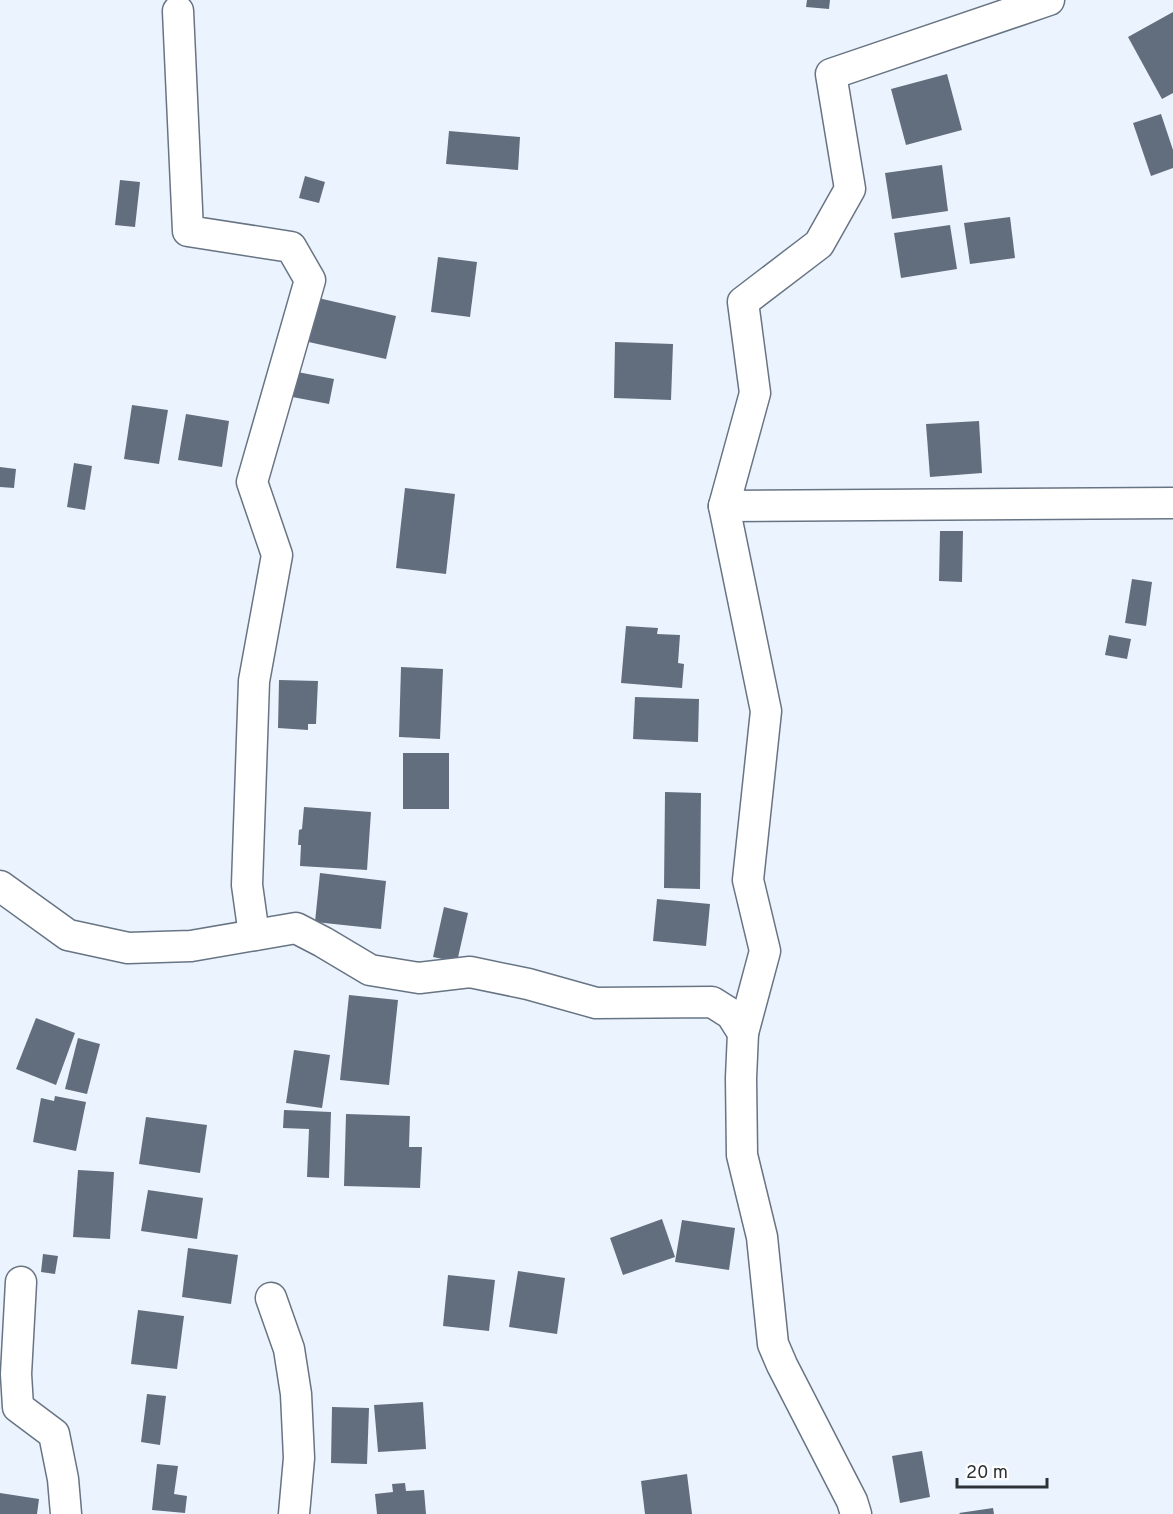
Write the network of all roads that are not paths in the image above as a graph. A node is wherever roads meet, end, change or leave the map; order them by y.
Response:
1 (1049, 0) edge
2 (178, 11) dead end
3 (1173, 503) edge
4 (724, 506) junction
5 (0, 886) edge
6 (254, 935) junction
7 (743, 1033) junction
8 (21, 1282) dead end
9 (271, 1298) dead end
10 (66, 1514) edge
11 (294, 1514) edge
12 (856, 1514) edge

1 - 4 street
2 - 6 street
3 - 4 street
4 - 7 street
5 - 6 street
6 - 7 street
7 - 12 street
8 - 10 street
9 - 11 street

